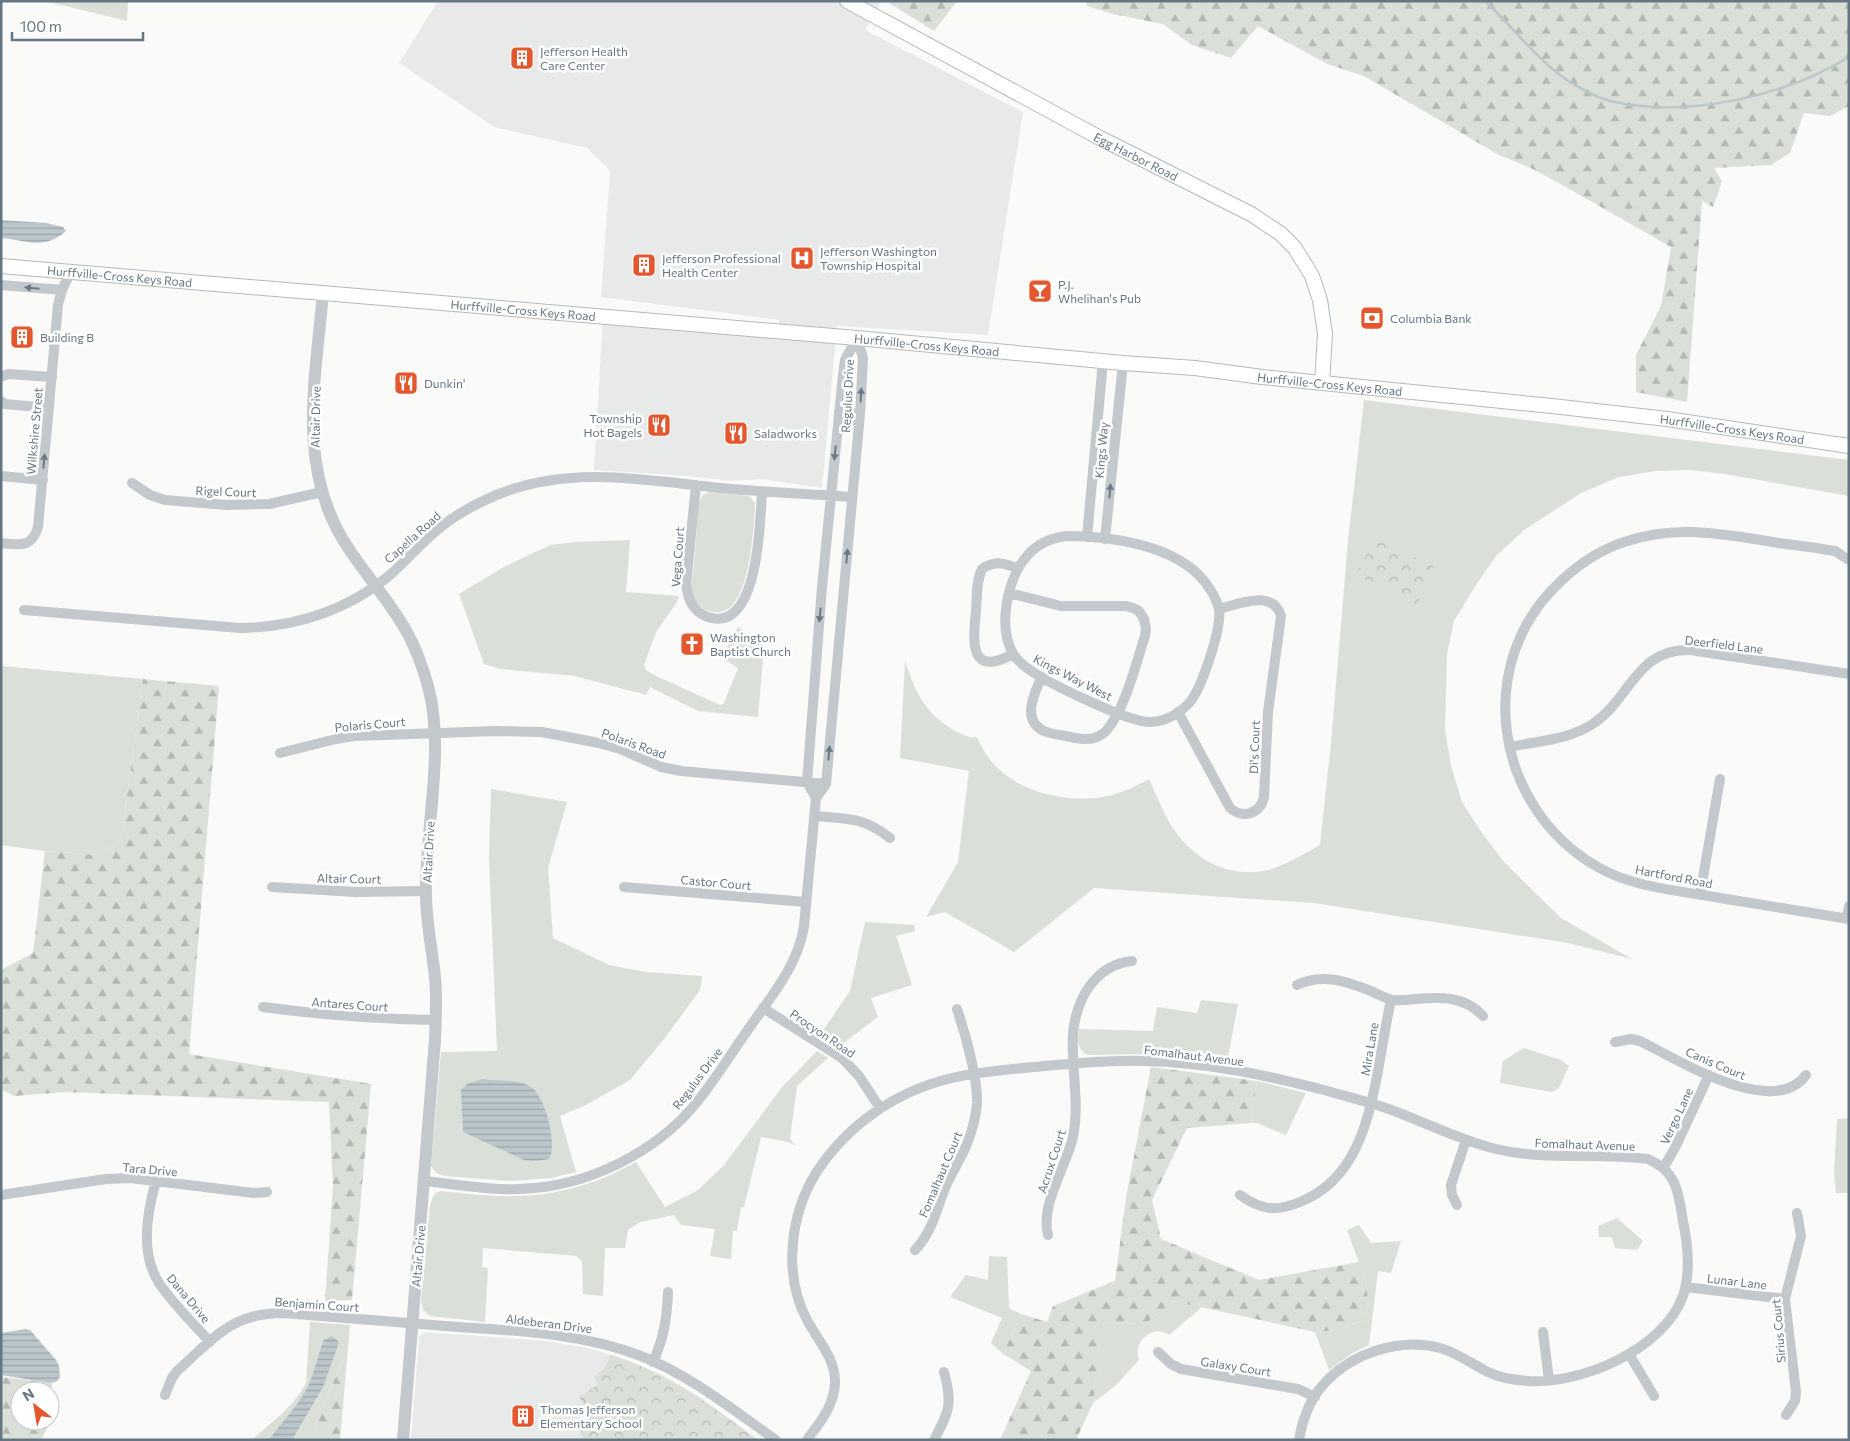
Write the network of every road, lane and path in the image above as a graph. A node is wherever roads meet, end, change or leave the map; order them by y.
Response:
1 (847, 1) edge
2 (1, 266) edge
3 (71, 271) junction
4 (1, 285) edge
5 (62, 290) junction
6 (324, 293) junction
7 (857, 338) junction
8 (1324, 341) junction
9 (1103, 361) junction
10 (1123, 363) junction
11 (1, 377) edge
12 (52, 377) junction
13 (1322, 383) junction
14 (1351, 386) junction
15 (1, 401) edge
16 (49, 408) junction
17 (839, 416) junction
18 (860, 418) junction
19 (1849, 446) edge
20 (1, 476) edge
21 (42, 480) junction
22 (132, 483) dead end
23 (696, 485) junction
24 (322, 492) junction
25 (762, 492) junction
26 (831, 496) junction
27 (852, 498) junction
28 (1087, 537) junction
29 (1105, 539) junction
30 (1, 544) edge
31 (1849, 560) edge
32 (1018, 569) junction
33 (375, 586) junction
34 (1009, 593) junction
35 (1219, 609) junction
36 (24, 610) dead end
37 (1013, 654) junction
38 (1849, 674) edge
39 (1042, 677) junction
40 (1178, 712) junction
41 (1116, 714) junction
42 (434, 733) junction
43 (1510, 747) junction
44 (280, 753) dead end
45 (1720, 779) dead end
46 (807, 782) junction
47 (826, 784) junction
48 (816, 798) junction
49 (814, 816) junction
50 (890, 838) dead end
51 (272, 887) dead end
52 (624, 887) dead end
53 (426, 891) junction
54 (1700, 895) junction
55 (806, 902) junction
56 (1849, 906) edge
57 (1848, 919) edge
58 (1132, 961) dead end
59 (1296, 985) dead end
60 (1391, 1000) junction
61 (263, 1007) dead end
62 (763, 1008) junction
63 (957, 1009) dead end
64 (1483, 1016) dead end
65 (436, 1020) junction
66 (1615, 1042) dead end
67 (1074, 1064) junction
68 (973, 1074) junction
69 (1709, 1075) junction
70 (1806, 1075) dead end
71 (1371, 1103) junction
72 (880, 1108) junction
73 (1466, 1140) junction
74 (1664, 1167) junction
75 (156, 1181) junction
76 (425, 1182) junction
77 (267, 1192) dead end
78 (1, 1195) edge
79 (1240, 1195) dead end
80 (1457, 1205) dead end
81 (1797, 1213) dead end
82 (1048, 1235) dead end
83 (915, 1250) dead end
84 (1686, 1287) junction
85 (668, 1292) dead end
86 (1785, 1299) junction
87 (412, 1323) junction
88 (1543, 1332) dead end
89 (210, 1342) junction
90 (1158, 1352) dead end
91 (1629, 1354) junction
92 (653, 1362) junction
93 (944, 1372) dead end
94 (1549, 1380) junction
95 (165, 1395) dead end
96 (1654, 1396) dead end
97 (1315, 1397) junction
98 (1786, 1415) dead end
99 (403, 1440) edge
100 (776, 1440) edge
101 (807, 1440) edge
102 (934, 1440) edge
103 (1299, 1440) edge

1 - 8 main road, Egg Harbor Road
2 - 3 main road, Hurffville-Cross Keys Road
3 - 5 street, Wilkshire Street
3 - 6 main road, Hurffville-Cross Keys Road
5 -> 4 street
5 - 12 street, Wilkshire Street
6 - 7 main road, Hurffville-Cross Keys Road
6 - 24 street, Altair Drive
7 - 9 main road, Hurffville-Cross Keys Road
7 - 17 street, Regulus Drive
18 -> 7 street, Regulus Drive
8 - 13 main road, Egg Harbor Road
8 - 14 main road
9 - 10 main road, Hurffville-Cross Keys Road
9 - 28 street, Kings Way
10 - 13 main road, Hurffville-Cross Keys Road
29 -> 10 street, Kings Way
11 - 12 street
12 - 16 street, Wilkshire Street
13 - 14 main road, Hurffville-Cross Keys Road
14 - 19 main road, Hurffville-Cross Keys Road
15 - 16 street
21 -> 16 street, Wilkshire Street
17 - 18 street
17 -> 26 street, Regulus Drive
18 - 27 street, Regulus Drive
20 - 21 street
21 - 30 street, Wilkshire Street
22 - 24 street, Rigel Court
23 - 25 street, Capella Road
23 - 25 street, Vega Court
23 - 33 street, Capella Road
24 - 33 street, Altair Drive
25 - 26 street, Capella Road
26 - 27 street, Capella Road
26 -> 46 street, Regulus Drive
47 -> 27 street, Regulus Drive
28 - 29 street
28 - 32 street
29 - 35 street
31 - 43 street, Hartford Road
32 - 34 street
32 - 37 street
33 - 36 street, Capella Road
33 - 42 street, Altair Drive
34 - 37 street
34 - 41 street
35 - 40 street
35 - 40 street, Di's Court
37 - 39 street, Kings Way West
38 - 43 street, Deerfield Lane
39 - 41 street, Kings Way West
39 - 41 street
40 - 41 street, Kings Way West
42 - 44 street, Polaris Court
42 - 46 street, Polaris Road
42 - 53 street, Altair Drive
43 - 54 street, Hartford Road
45 - 54 street
46 - 47 street, Polaris Road
46 - 48 street
47 - 48 street, Regulus Drive
48 - 49 street, Regulus Drive
49 - 50 street
49 - 55 street, Regulus Drive
51 - 53 street, Altair Court
52 - 55 street, Castor Court
53 - 65 street, Altair Drive
54 - 57 street, Hartford Road
55 - 62 street, Regulus Drive
56 - 57 street, Hartford Road
58 - 67 street, Acrux Court
59 - 60 street
60 - 64 street
60 - 71 street, Mira Lane
61 - 65 street, Antares Court
62 - 72 street, Procyon Road
62 - 76 street, Regulus Drive
63 - 68 street, Fomalhaut Court
65 - 76 street, Altair Drive
66 - 69 street, Canis Court
67 - 68 street, Fomalhaut Avenue
67 - 71 street, Fomalhaut Avenue
67 - 82 street, Acrux Court
68 - 72 street, Fomalhaut Avenue
68 - 83 street, Fomalhaut Court
69 - 70 street, Canis Court
69 - 74 street, Vergo Lane
71 - 73 street, Fomalhaut Avenue
71 - 79 street, Mira Lane
72 - 101 street, Fomalhaut Avenue
73 - 74 street, Fomalhaut Avenue
73 - 80 street
74 - 84 street
75 - 77 street, Tara Drive
75 - 78 street, Tara Drive
75 - 89 street, Dana Drive
76 - 87 street, Altair Drive
81 - 86 street, Sirius Court
84 - 86 street, Lunar Lane
84 - 91 street
85 - 92 street
86 - 98 street, Sirius Court
87 - 89 street, Benjamin Court
87 - 92 street, Aldeberan Drive
87 - 99 street, Altair Drive
88 - 94 street
89 - 95 street, Benjamin Court
90 - 97 street, Galaxy Court
91 - 94 street
91 - 96 street
92 - 100 street, Aldeberan Drive
93 - 102 street
94 - 97 street
97 - 103 street

